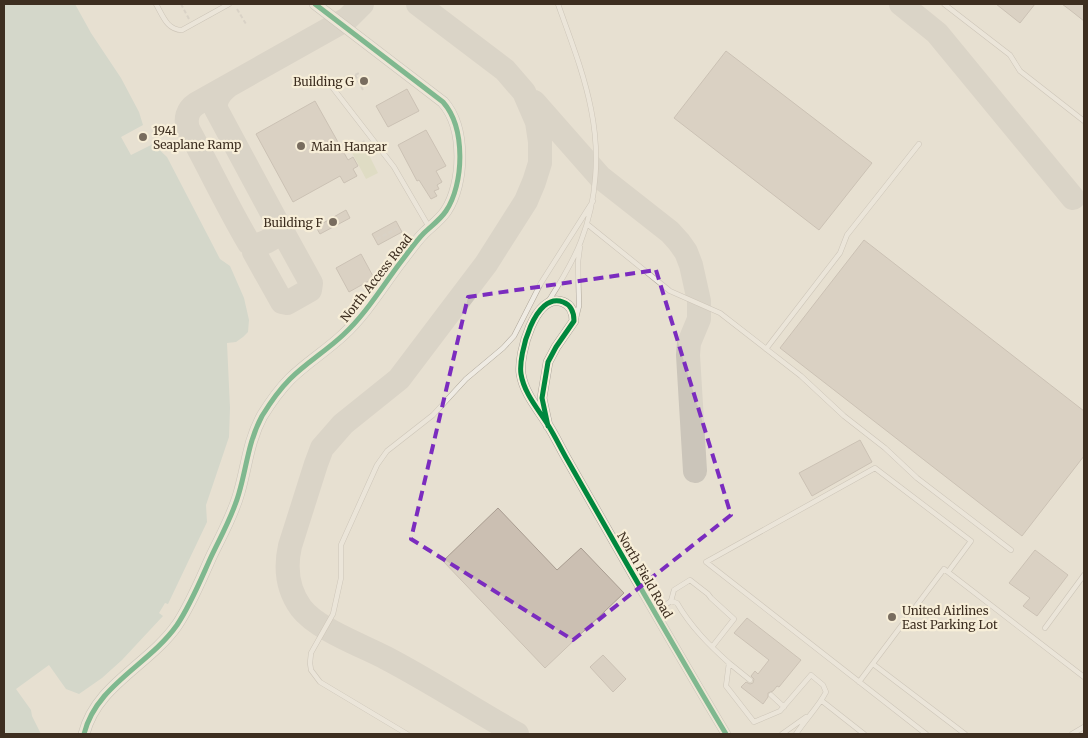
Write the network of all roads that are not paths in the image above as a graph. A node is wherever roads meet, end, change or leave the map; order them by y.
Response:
1 (156, 4) edge
2 (229, 4) edge
3 (315, 4) edge
4 (558, 4) edge
5 (944, 4) edge
6 (331, 85) road end
7 (1084, 121) edge
8 (919, 144) dead end
9 (592, 200) junction
10 (587, 224) junction
11 (430, 228) junction
12 (581, 243) junction
13 (547, 303) junction
14 (574, 320) junction
15 (766, 349) junction
16 (548, 426) junction
17 (1011, 550) dead end
18 (946, 571) junction
19 (1084, 575) edge
20 (671, 602) junction
21 (654, 613) junction
22 (1045, 628) dead end
23 (712, 647) junction
24 (730, 663) junction
25 (873, 664) junction
26 (1084, 677) edge
27 (750, 680) dead end
28 (859, 682) junction
29 (770, 696) dead end
30 (822, 701) junction
31 (784, 707) junction
32 (809, 715) junction
33 (1084, 727) edge
34 (83, 734) edge
35 (408, 734) edge
36 (726, 734) edge
37 (782, 734) edge
38 (796, 734) edge
39 (864, 734) edge
40 (926, 734) edge
41 (965, 734) edge
42 (1072, 734) edge

1 - 2 lane
3 - 11 street, North Access Road
4 - 9 lane
5 - 7 lane
6 - 11 lane
8 - 15 lane
9 - 10 lane
9 - 35 lane
10 - 12 lane
10 - 15 lane
11 - 34 street, North Access Road
12 - 13 lane
12 - 14 lane
13 - 14 street
13 - 16 street, North Field Road
14 - 16 street, North Field Road
15 - 17 lane
16 - 21 street, North Field Road
18 - 25 lane
18 - 26 lane
18 - 28 lane
19 - 22 lane
20 - 21 lane
20 - 23 lane
20 - 23 lane
21 - 36 street, North Field Road
23 - 24 lane
24 - 27 lane
24 - 31 lane
25 - 28 lane
25 - 41 lane
28 - 40 lane
29 - 31 lane
30 - 31 lane
30 - 32 lane
30 - 39 lane
32 - 37 lane
32 - 38 lane
33 - 42 lane

